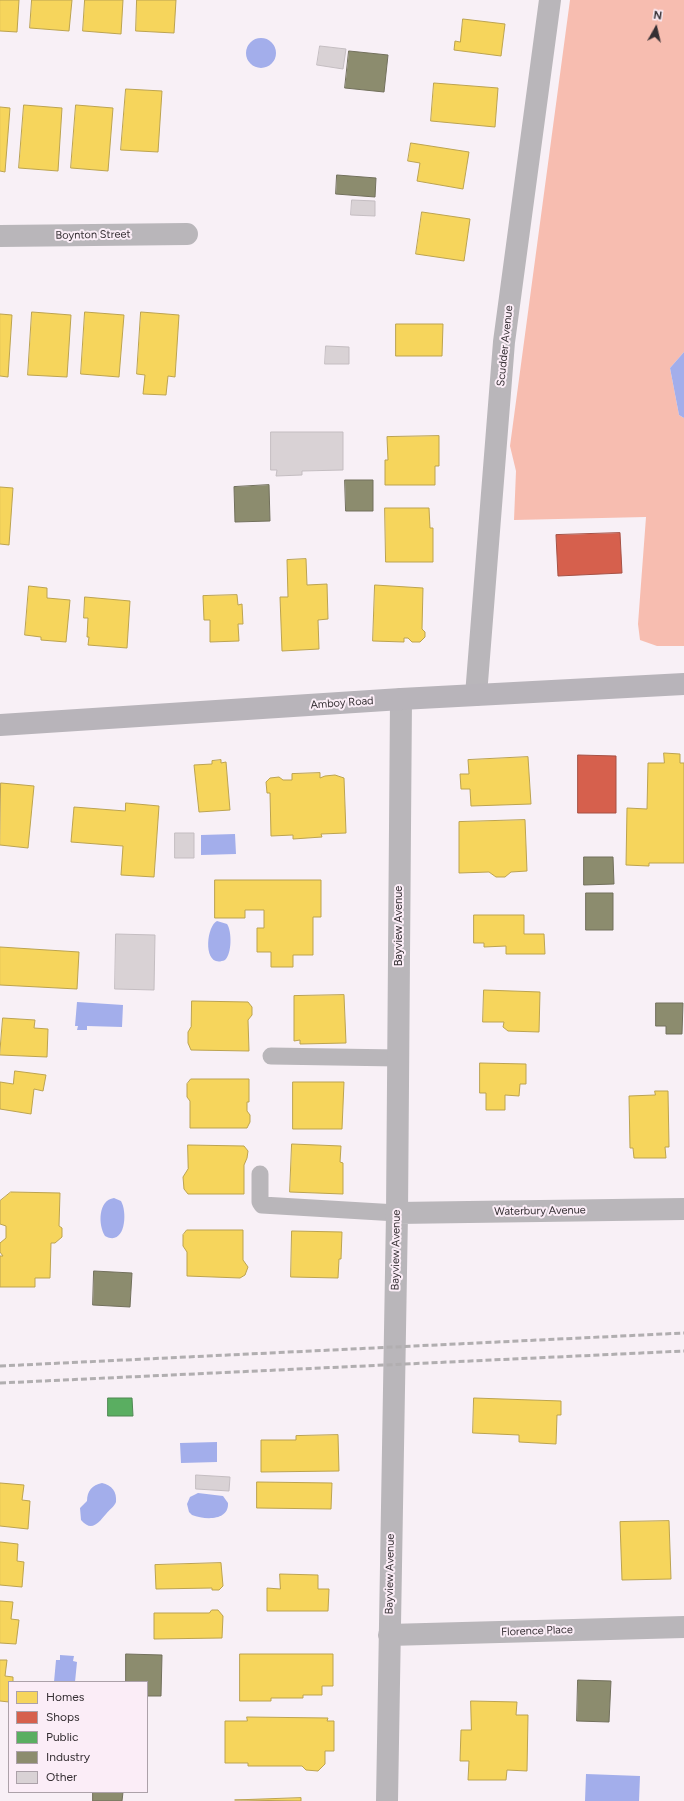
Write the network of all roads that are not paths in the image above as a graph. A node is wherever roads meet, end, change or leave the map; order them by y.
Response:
1 (550, 0) edge
2 (187, 234) dead end
3 (0, 236) edge
4 (684, 684) edge
5 (476, 694) junction
6 (401, 699) junction
7 (0, 725) edge
8 (271, 1056) dead end
9 (398, 1058) junction
10 (260, 1174) dead end
11 (684, 1209) edge
12 (397, 1213) junction
13 (684, 1627) edge
14 (390, 1635) junction
15 (387, 1801) edge

1 - 5 street, Scudder Avenue
2 - 3 street, Boynton Street
4 - 5 main road, Amboy Road
5 - 6 main road, Amboy Road
6 - 7 main road, Amboy Road
6 - 9 street, Bayview Avenue
8 - 9 lane
9 - 12 street, Bayview Avenue
10 - 12 lane
11 - 12 street, Waterbury Avenue
12 - 14 street, Bayview Avenue
13 - 14 street, Florence Place
14 - 15 street, Bayview Avenue

